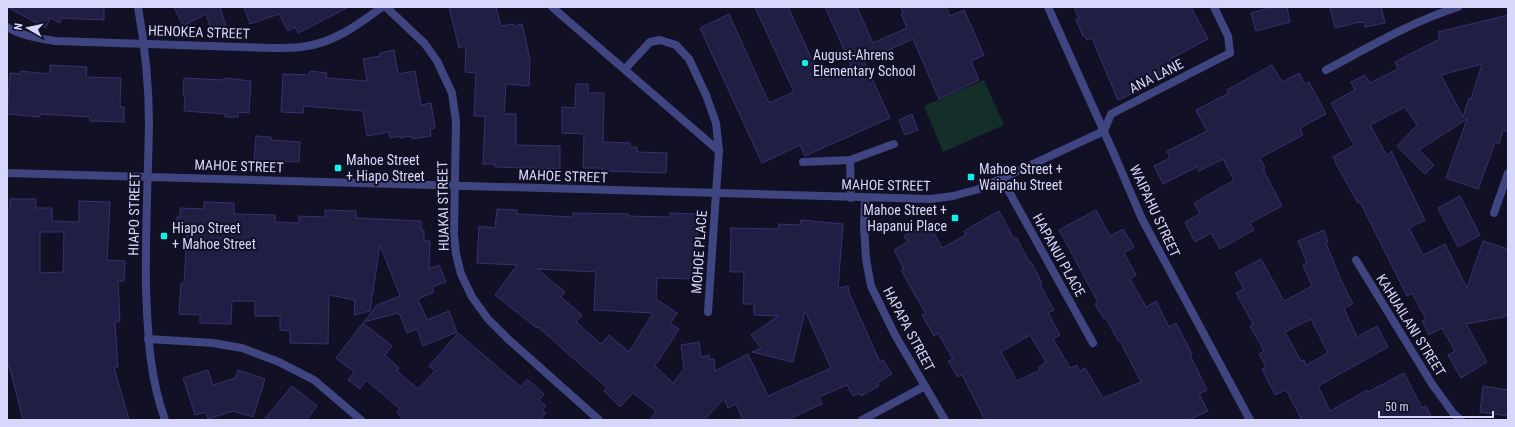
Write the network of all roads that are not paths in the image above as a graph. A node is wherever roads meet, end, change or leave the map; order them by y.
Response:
1 (138, 7) edge
2 (382, 7) edge
3 (386, 7) edge
4 (552, 7) edge
5 (1048, 7) edge
6 (1214, 7) edge
7 (1458, 7) edge
8 (7, 27) edge
9 (144, 43) junction
10 (625, 69) junction
11 (1326, 70) dead end
12 (1104, 132) junction
13 (894, 144) dead end
14 (719, 151) junction
15 (850, 160) junction
16 (803, 162) dead end
17 (7, 173) edge
18 (1508, 173) edge
19 (147, 176) junction
20 (1002, 179) junction
21 (455, 186) junction
22 (716, 193) junction
23 (851, 198) junction
24 (865, 198) junction
25 (1494, 213) dead end
26 (1356, 260) dead end
27 (708, 312) dead end
28 (148, 339) junction
29 (1092, 343) dead end
30 (925, 386) junction
31 (165, 420) edge
32 (361, 420) edge
33 (599, 420) edge
34 (862, 420) edge
35 (945, 420) edge
36 (1250, 420) edge
37 (1461, 420) edge

1 - 9 street, HIAPO STREET
2 - 9 street, HENOKEA STREET
3 - 21 street, HUAKAI STREET
4 - 10 street
5 - 12 street, WAIPAHU STREET
6 - 12 street, ANA LANE
7 - 11 street
8 - 9 street, HENOKEA STREET
9 - 19 street, HIAPO STREET
10 - 14 street
10 - 14 street, MOHOE PLACE
12 - 20 street, MAHOE STREET
12 - 36 street, WAIPAHU STREET
13 - 15 street
14 - 22 street, MOHOE PLACE
15 - 16 street
15 - 23 street
17 - 19 street, MAHOE STREET
18 - 25 street
19 - 21 street, MAHOE STREET
19 - 28 street, HIAPO STREET
20 - 24 street, MAHOE STREET
20 - 29 street, HAPANUI PLACE
21 - 22 street, MAHOE STREET
21 - 33 street, HUAKAI STREET
22 - 23 street, MAHOE STREET
22 - 27 street, MOHOE PLACE
23 - 24 street, MAHOE STREET
24 - 30 street, HAPAPA STREET
26 - 37 street, KAHUAILANI STREET
28 - 31 street, HIAPO STREET
28 - 32 street
30 - 34 street
30 - 35 street, HAPAPA STREET

